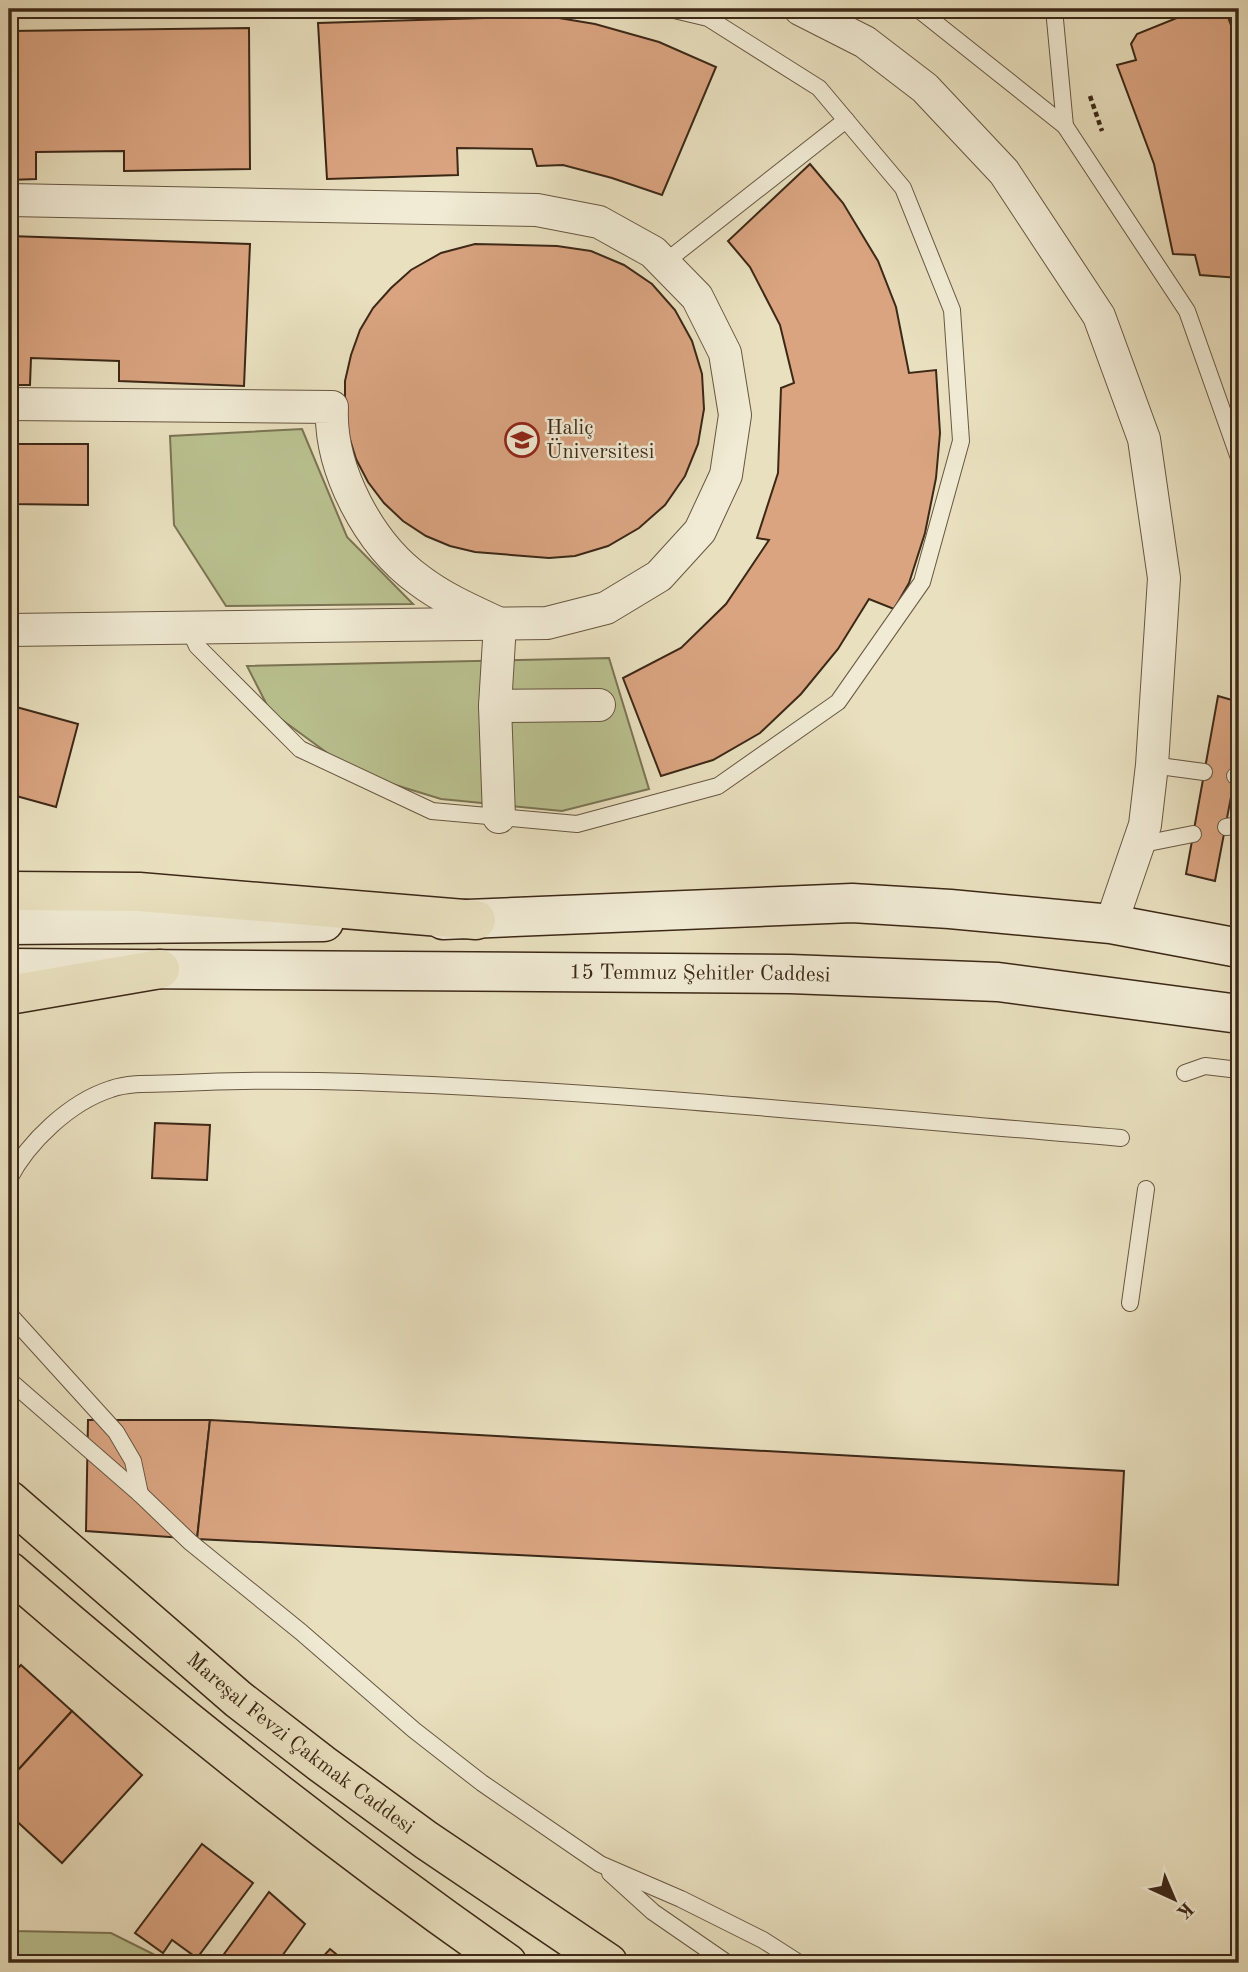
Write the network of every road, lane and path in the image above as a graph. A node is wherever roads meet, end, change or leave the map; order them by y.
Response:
1 (670, 9) edge
2 (801, 9) edge
3 (918, 9) edge
4 (1054, 9) edge
5 (1087, 87) dead end
6 (846, 120) junction
7 (1065, 126) junction
8 (1102, 134) dead end
9 (9, 200) edge
10 (664, 263) junction
11 (9, 404) edge
12 (1239, 458) edge
13 (500, 624) junction
14 (188, 628) junction
15 (9, 630) edge
16 (599, 705) dead end
17 (495, 706) junction
18 (1152, 765) junction
19 (1204, 772) dead end
20 (499, 817) junction
21 (1193, 834) dead end
22 (1138, 845) junction
23 (9, 891) edge
24 (476, 920) junction
25 (1111, 924) junction
26 (9, 925) edge
27 (1239, 948) edge
28 (9, 968) edge
29 (160, 969) junction
30 (9, 995) edge
31 (1239, 1014) edge
32 (1239, 1070) edge
33 (1185, 1073) dead end
34 (1121, 1138) dead end
35 (9, 1179) edge
36 (1146, 1189) dead end
37 (1130, 1303) dead end
38 (9, 1314) edge
39 (9, 1380) edge
40 (9, 1487) edge
41 (140, 1494) junction
42 (9, 1500) edge
43 (46, 1532) junction
44 (9, 1570) edge
45 (600, 1864) junction
46 (507, 1963) edge
47 (608, 1963) edge
48 (727, 1963) edge
49 (799, 1963) edge

1 - 6 lane
2 - 18 street
3 - 7 lane
4 - 7 lane
5 - 8 path
6 - 10 lane
6 - 20 lane
7 - 12 lane
9 - 10 street
10 - 13 street
11 - 13 street
13 - 14 street
13 - 17 street
14 - 15 street
14 - 20 lane
16 - 17 street
17 - 20 street
18 - 19 lane
18 - 22 street
21 - 22 lane
22 - 25 street
23 - 24 main road
24 - 25 main road
24 - 26 main road
25 - 27 main road
28 - 29 main road, 15 Temmuz Şehitler Caddesi
29 - 30 main road
29 - 31 main road, 15 Temmuz Şehitler Caddesi
32 - 33 lane
34 - 35 lane
36 - 37 lane
38 - 41 lane
39 - 41 lane
40 - 43 main road
41 - 45 lane
42 - 43 main road, Mareşal Fevzi Çakmak Caddesi
43 - 47 main road, Mareşal Fevzi Çakmak Caddesi
44 - 46 main road
45 - 48 lane
45 - 49 lane

